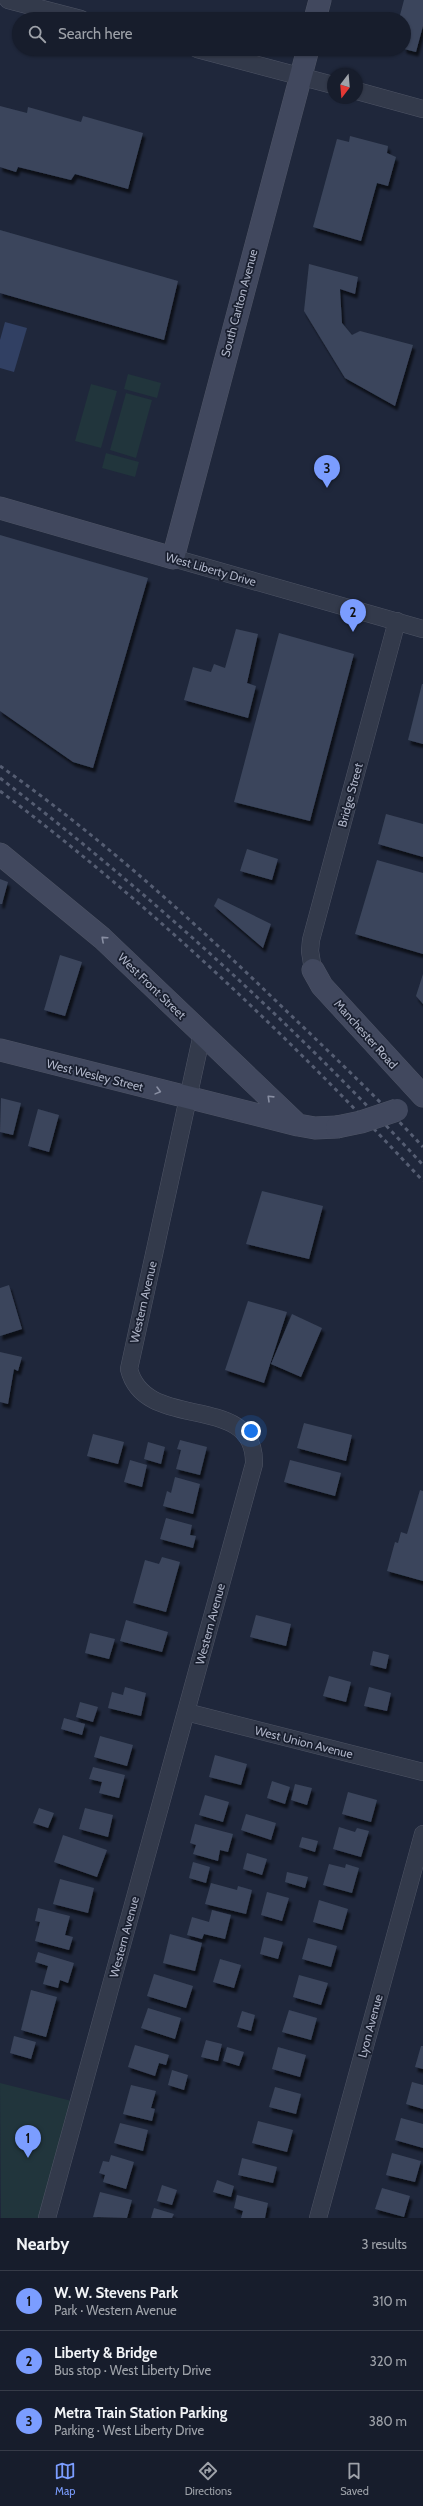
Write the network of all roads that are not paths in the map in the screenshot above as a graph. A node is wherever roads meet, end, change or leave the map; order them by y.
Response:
1 (8, 0) edge
2 (320, 0) edge
3 (55, 12) edge
4 (317, 12) edge
5 (224, 56) edge
6 (306, 56) edge
7 (300, 76) junction
8 (327, 83) edge
9 (363, 93) edge
10 (423, 109) edge
11 (0, 508) edge
12 (173, 558) junction
13 (397, 621) junction
14 (423, 629) edge
15 (0, 854) edge
16 (313, 970) joint
17 (202, 1034) junction
18 (0, 1050) edge
19 (422, 1095) edge
20 (190, 1099) junction
21 (298, 1125) junction
22 (186, 1712) junction
23 (423, 1772) edge
24 (423, 1834) edge
25 (47, 2218) edge
26 (318, 2218) edge

1 - 3 street
2 - 4 street
5 - 7 street
6 - 7 street, South Carlton Avenue
7 - 8 street
7 - 12 street, South Carlton Avenue
9 - 10 street
11 - 12 street, West Liberty Drive
12 - 13 street, West Liberty Drive
13 - 14 street, West Liberty Drive
13 - 16 street, Bridge Street
17 -> 15 street, West Front Street
16 - 19 street, Manchester Road
17 - 20 street
21 -> 17 street, West Front Street
18 -> 20 street, West Wesley Street
19 - 21 street, bridge
20 - 21 street, West Wesley Street
20 - 22 street, Western Avenue
22 - 23 street, West Union Avenue
22 - 25 street, Western Avenue
24 - 26 street, Lyon Avenue

